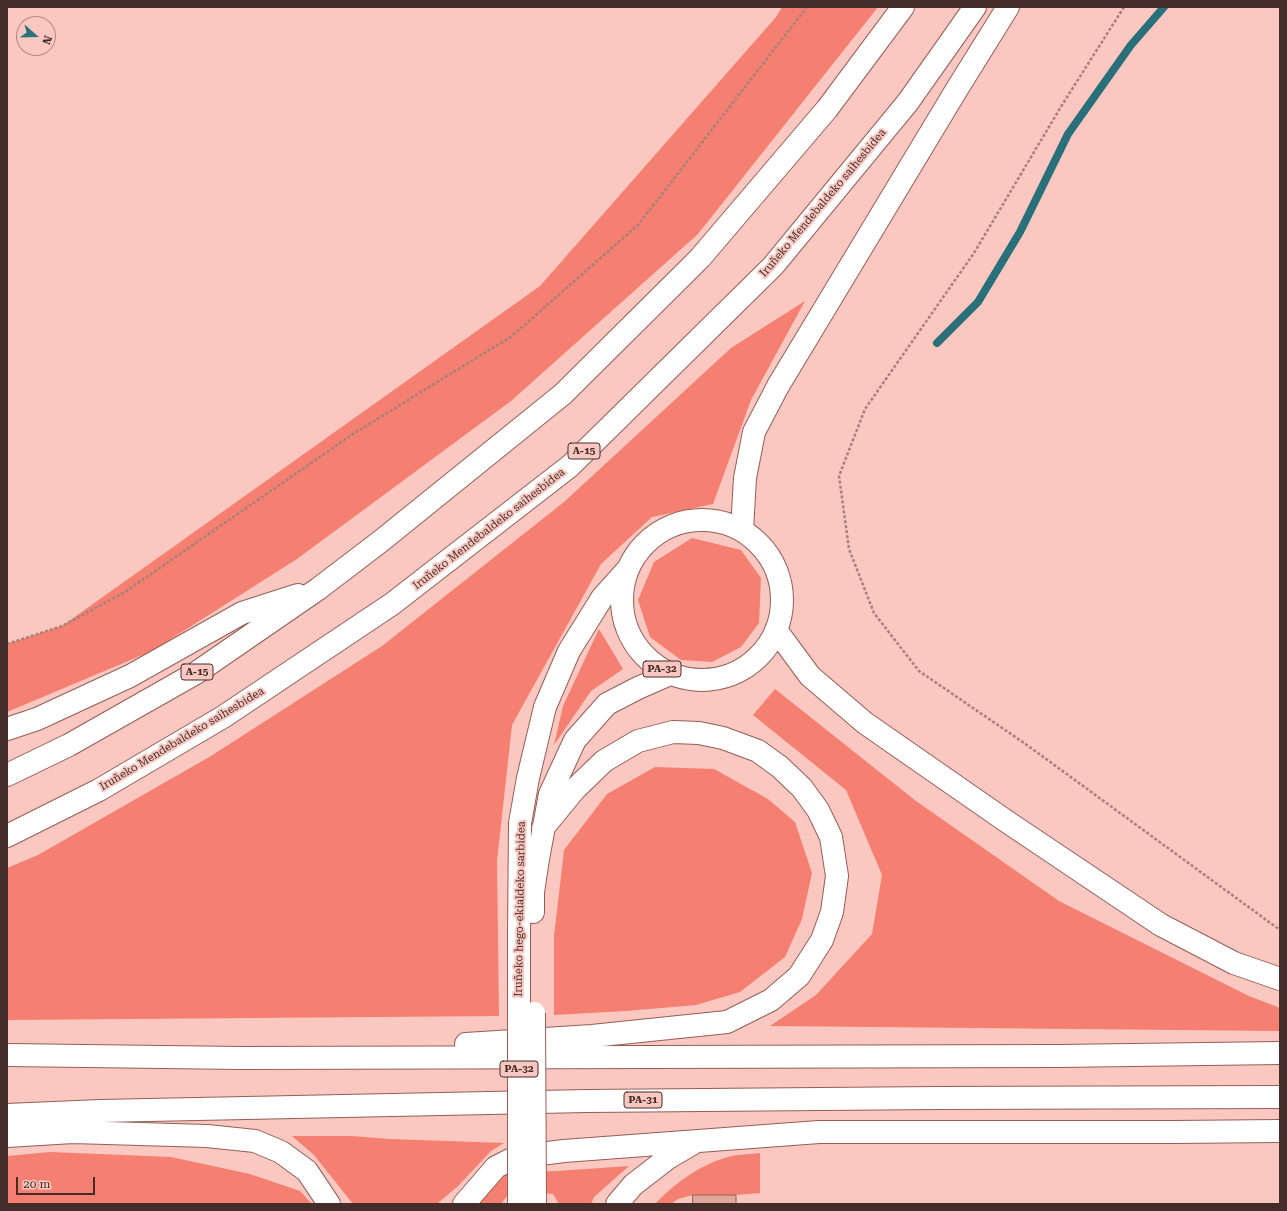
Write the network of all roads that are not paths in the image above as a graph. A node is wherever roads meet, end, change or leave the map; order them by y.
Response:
1 (903, 7) edge
2 (974, 7) edge
3 (1008, 7) edge
4 (742, 530) junction
5 (627, 569) junction
6 (318, 589) junction
7 (776, 630) junction
8 (670, 674) junction
9 (7, 729) edge
10 (7, 775) edge
11 (543, 828) junction
12 (7, 836) edge
13 (526, 934) junction
14 (1280, 979) edge
15 (1280, 1053) edge
16 (7, 1055) edge
17 (241, 1058) junction
18 (1280, 1097) edge
19 (7, 1115) edge
20 (1280, 1131) edge
21 (7, 1136) edge
22 (696, 1142) junction
23 (329, 1204) edge
24 (464, 1204) edge
25 (519, 1204) edge
26 (535, 1204) edge
27 (617, 1204) edge

1 - 6 main road, A-15
2 - 12 main road, Iruñeko Mendebaldeko saihesbidea / A-15
3 - 4 main road
4 - 5 main road, PA-32
4 - 7 main road, PA-32
5 - 8 main road, PA-32
5 - 13 main road, Iruñeko hego-ekialdeko sarbidea / PA-32
6 - 9 main road
6 - 10 main road, A-15
7 - 8 main road, PA-32
7 - 14 main road
8 - 11 main road, Iruñeko hego-ekialdeko sarbidea / PA-32
11 - 13 main road, Iruñeko hego-ekialdeko sarbidea / PA-32
11 - 17 main road
13 - 25 main road, Iruñeko hego-ekialdeko sarbidea / PA-32, bridge
13 - 26 main road, Iruñeko hego-ekialdeko sarbidea / PA-32, bridge
15 - 17 main road
16 - 17 main road
18 - 19 main road, PA-31
20 - 22 main road
21 - 23 main road
22 - 24 main road
22 - 27 main road

